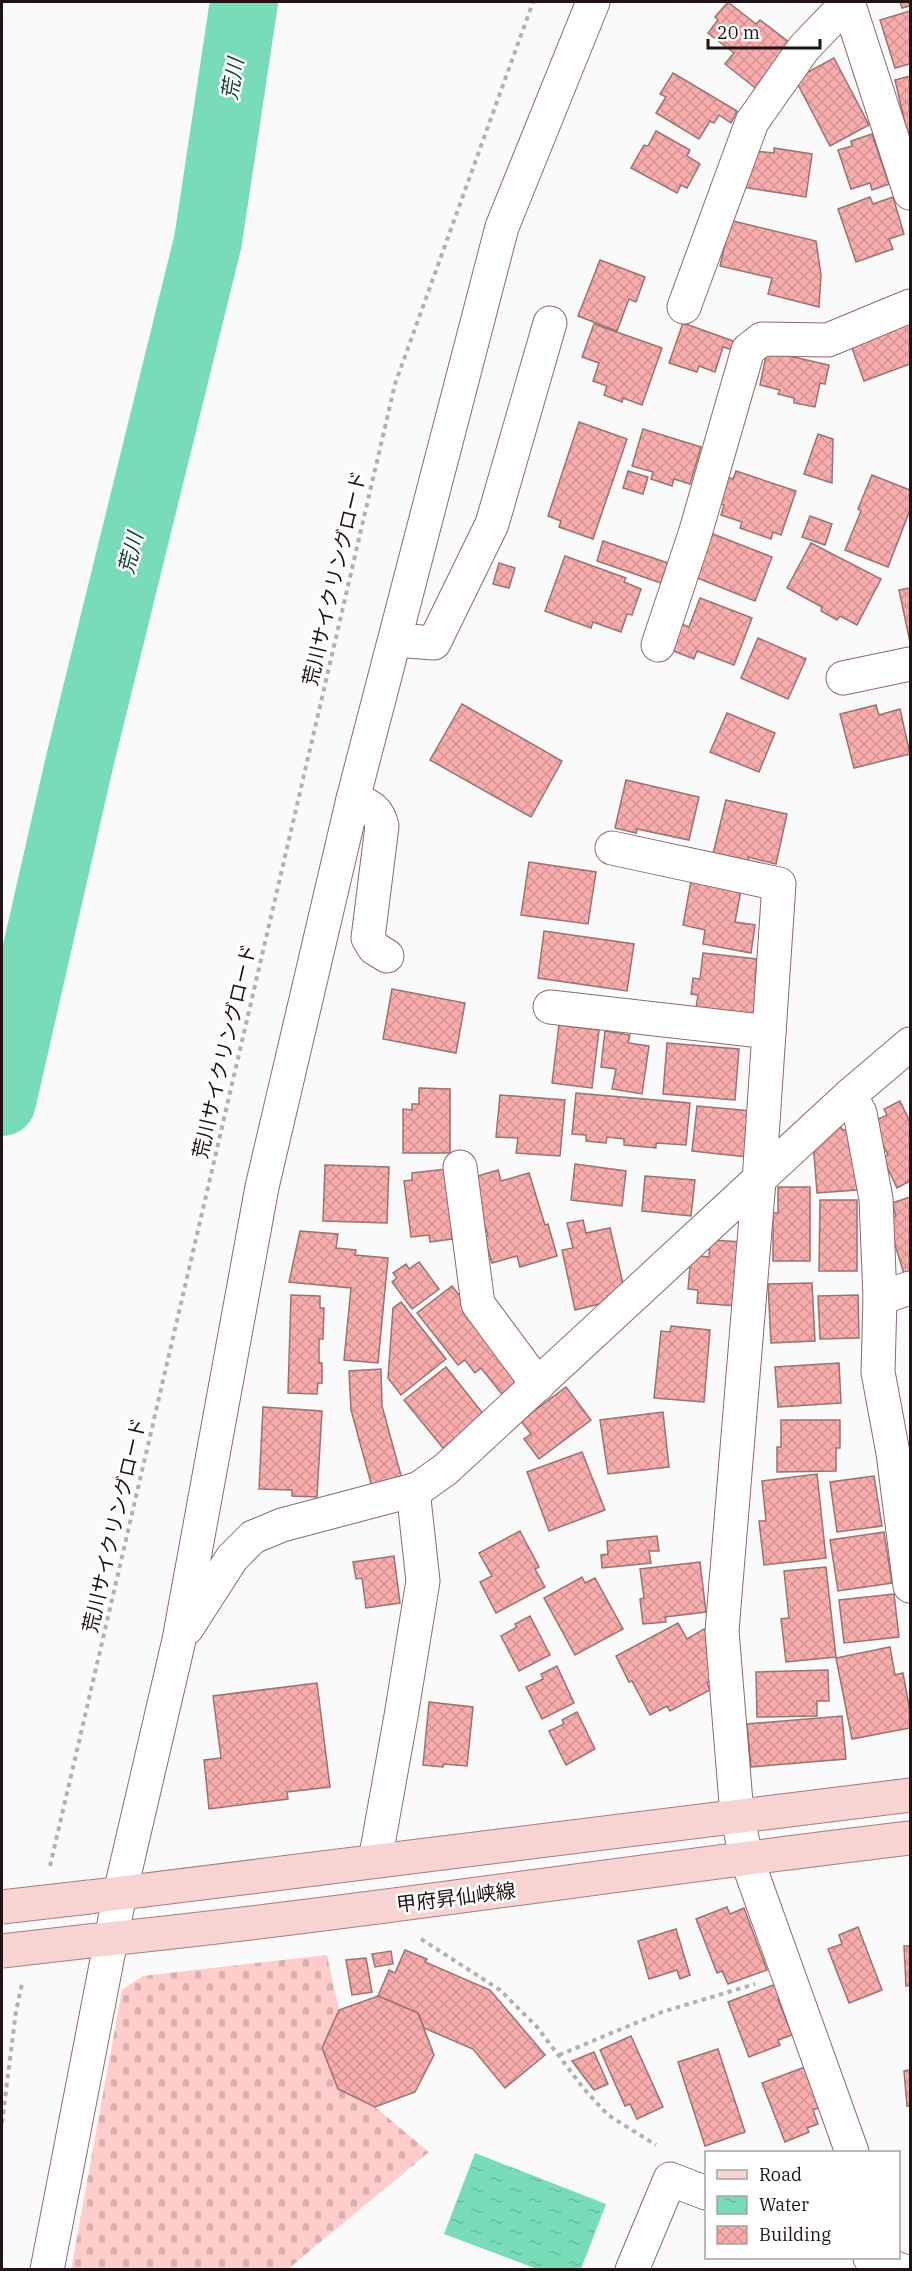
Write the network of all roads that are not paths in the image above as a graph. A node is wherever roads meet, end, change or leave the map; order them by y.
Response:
1 (593, 2) edge
2 (848, 2) edge
3 (904, 145) edge
4 (910, 193) edge
5 (910, 306) edge
6 (684, 308) dead end
7 (550, 323) dead end
8 (395, 640) junction
9 (658, 645) dead end
10 (910, 664) edge
11 (843, 678) dead end
12 (353, 799) junction
13 (612, 848) dead end
14 (387, 956) dead end
15 (549, 1007) dead end
16 (769, 1032) junction
17 (910, 1044) edge
18 (850, 1095) junction
19 (460, 1167) dead end
20 (759, 1181) junction
21 (910, 1288) edge
22 (880, 1298) junction
23 (538, 1385) junction
24 (902, 1450) edge
25 (412, 1491) junction
26 (910, 1586) edge
27 (179, 1640) junction
28 (910, 1795) edge
29 (738, 1815) junction
30 (910, 1838) edge
31 (746, 1857) junction
32 (375, 1861) junction
33 (105, 1895) junction
34 (2, 1907) edge
35 (101, 1940) junction
36 (2, 1951) edge
37 (852, 2151) edge
38 (705, 2193) edge
39 (47, 2270) edge
40 (632, 2270) edge

1 - 8 street
2 - 3 street
2 - 6 street
3 - 4 street
5 - 9 street
7 - 8 street
8 - 12 street
10 - 11 street
12 - 14 street
12 - 27 street
13 - 16 street
15 - 16 street
16 - 20 street
17 - 18 street
18 - 20 street
18 - 22 street
19 - 23 street
20 - 23 street
20 - 29 street
21 - 22 street
22 - 24 street
23 - 25 street
24 - 26 street
25 - 27 street
25 - 32 street
27 - 33 street
28 - 29 main road
29 - 31 street
29 - 32 main road
30 - 31 main road, 甲府昇仙峡線
31 - 35 main road, 甲府昇仙峡線
31 - 37 street
32 - 33 main road
33 - 34 main road, bridge
33 - 35 street
35 - 36 main road, 甲府昇仙峡線, bridge
35 - 39 street
38 - 40 street

